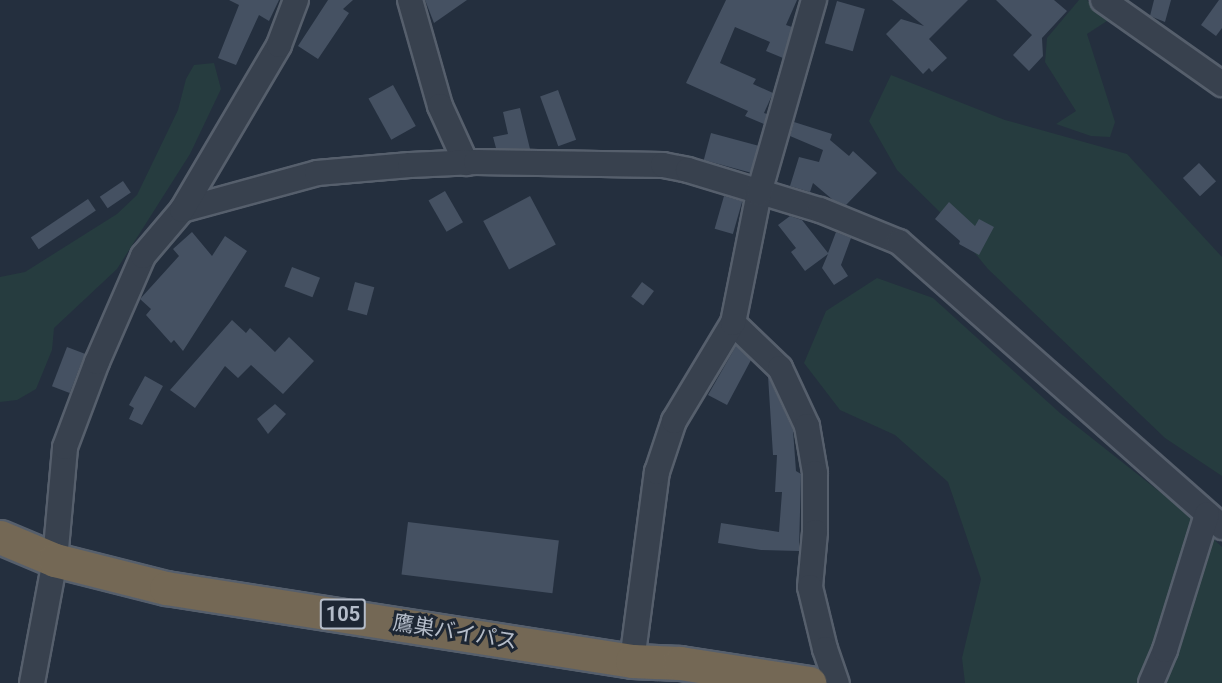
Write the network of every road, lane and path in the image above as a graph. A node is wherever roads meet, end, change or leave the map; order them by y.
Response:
1 (296, 0) edge
2 (410, 0) edge
3 (814, 0) edge
4 (1103, 0) edge
5 (1222, 84) edge
6 (466, 163) junction
7 (759, 193) junction
8 (182, 210) junction
9 (733, 323) junction
10 (1215, 520) edge
11 (0, 537) edge
12 (55, 560) junction
13 (632, 661) junction
14 (32, 683) edge
15 (809, 683) edge
16 (837, 683) edge
17 (1151, 683) edge

1 - 8 street
2 - 6 street
3 - 7 street
4 - 5 street
6 - 7 street
6 - 8 street
7 - 9 street
7 - 10 street
8 - 12 street
9 - 13 street
9 - 16 street
10 - 17 street
11 - 12 highway, 鷹巣バイパス / 105
12 - 13 highway, 鷹巣バイパス / 105
12 - 14 street
13 - 15 highway, 鷹巣バイパス / 105

